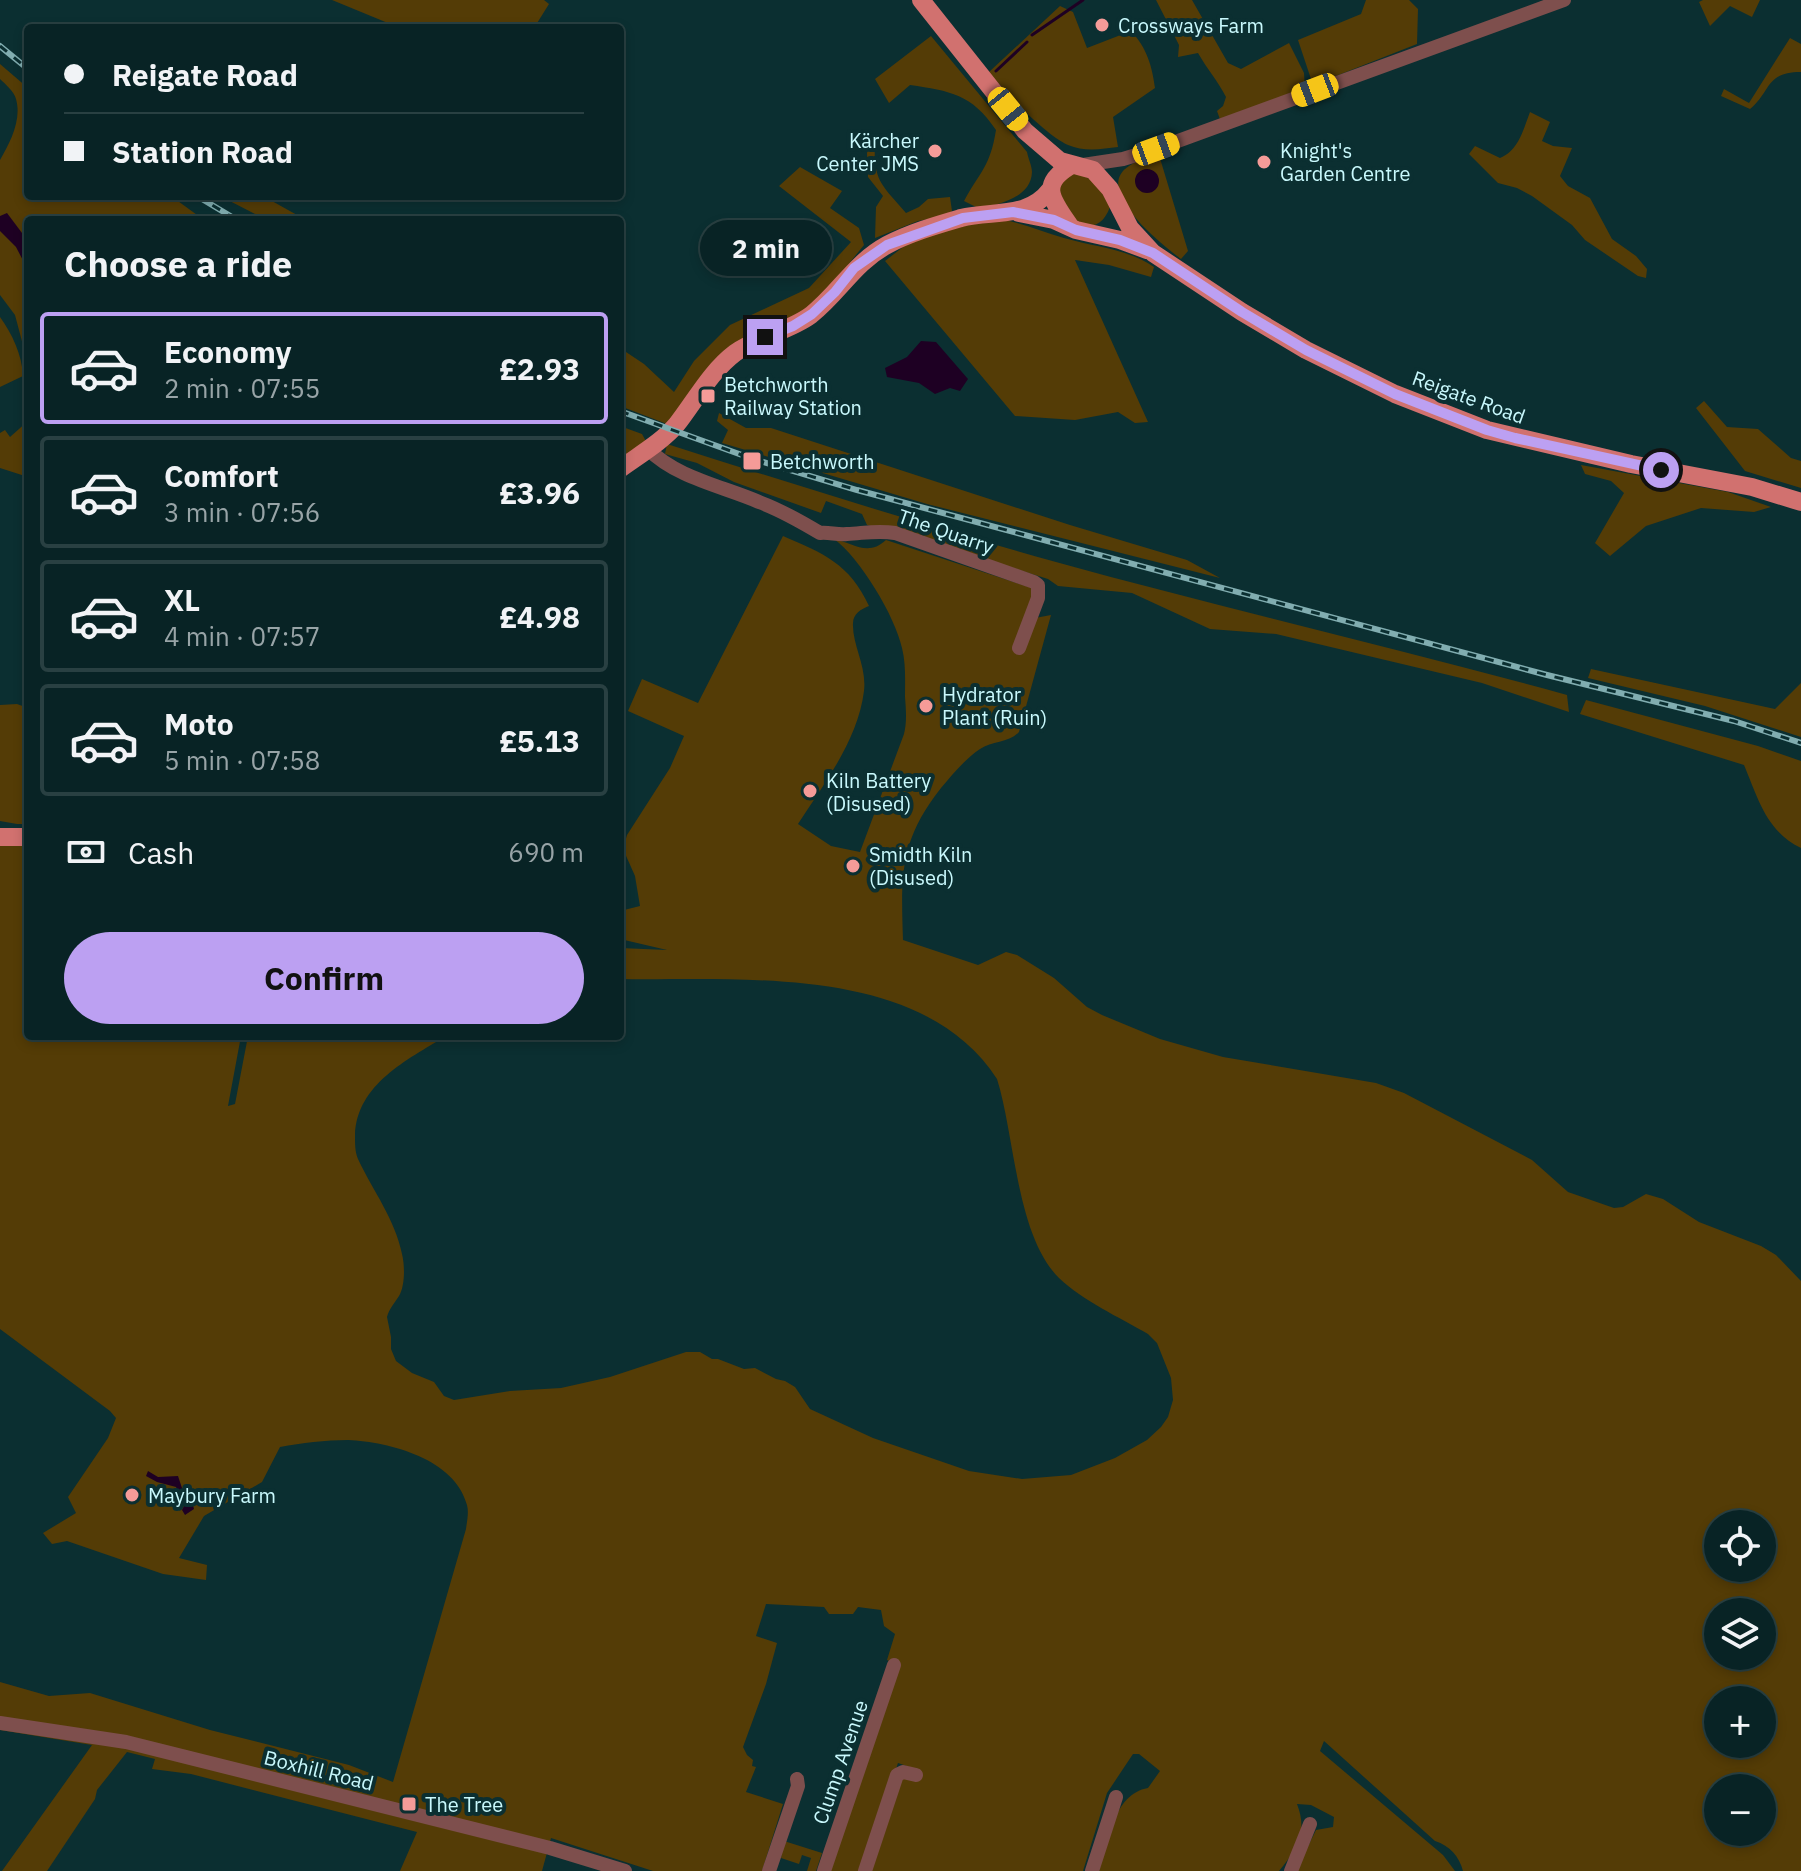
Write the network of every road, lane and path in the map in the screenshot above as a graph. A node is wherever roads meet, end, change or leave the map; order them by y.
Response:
1 (921, 0) edge
2 (1564, 0) edge
3 (1025, 131) junction
4 (1123, 159) junction
5 (1077, 165) junction
6 (1050, 186) junction
7 (1110, 189) junction
8 (1118, 208) junction
9 (1013, 212) junction
10 (1070, 226) junction
11 (1093, 234) junction
12 (1153, 253) junction
13 (648, 449) junction
14 (624, 466) edge
15 (1801, 502) edge
16 (1019, 648) dead end
17 (0, 837) edge
18 (24, 837) edge
19 (894, 1665) dead end
20 (0, 1723) edge
21 (916, 1775) dead end
22 (797, 1779) dead end
23 (1116, 1797) dead end
24 (1310, 1824) dead end
25 (625, 1871) edge
26 (769, 1871) edge
27 (824, 1871) edge
28 (865, 1871) edge
29 (1092, 1871) edge
30 (1291, 1871) edge

1 - 3 main road
2 - 4 street
3 - 5 main road
3 - 6 main road
4 - 5 street
4 - 7 street
5 - 6 main road
5 - 7 main road
6 - 9 main road
6 - 10 main road
7 - 8 main road
8 - 11 main road
8 - 12 main road, Reigate Road
9 - 10 main road
9 - 13 main road
10 - 11 main road
11 - 12 main road, Reigate Road
12 - 15 main road, Reigate Road
13 - 14 main road
13 - 16 street, The Quarry
17 - 18 main road
19 - 27 street, Clump Avenue
20 - 25 street, Boxhill Road
21 - 28 street
22 - 26 street
23 - 29 street
24 - 30 street

